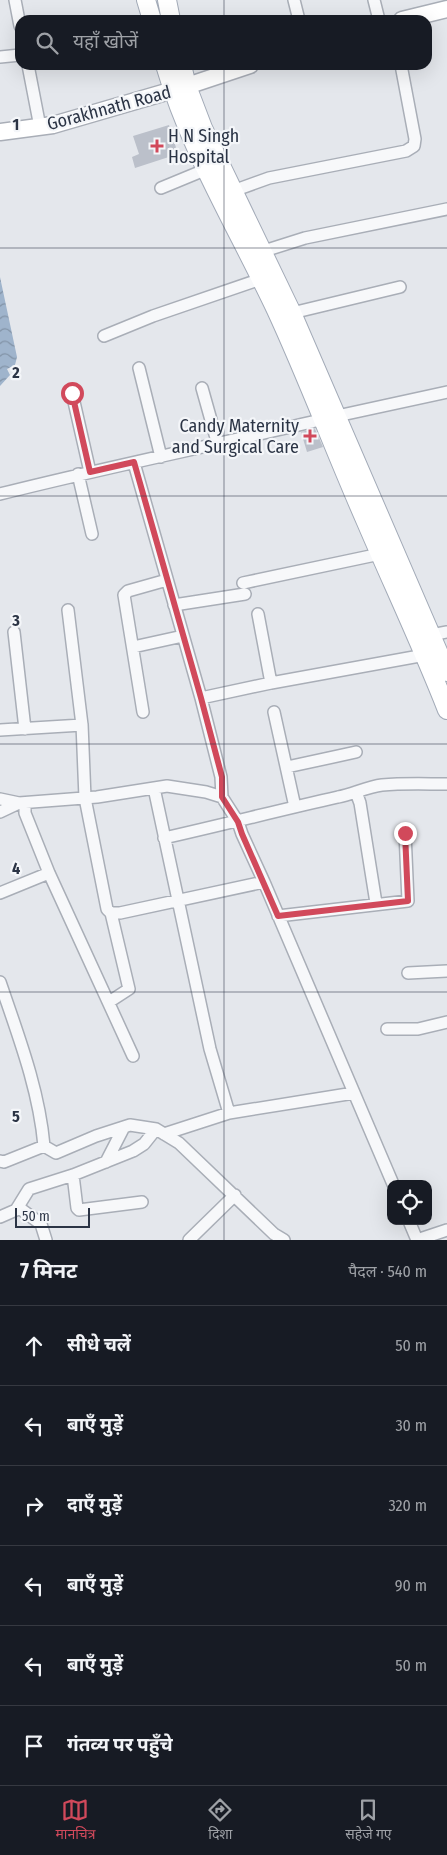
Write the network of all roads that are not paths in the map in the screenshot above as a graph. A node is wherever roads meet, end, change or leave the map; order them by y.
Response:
1 (15, 0) edge
2 (146, 0) edge
3 (166, 0) edge
4 (294, 0) edge
5 (374, 0) edge
6 (436, 7) edge
7 (18, 15) edge
8 (150, 15) edge
9 (170, 15) edge
10 (298, 15) edge
11 (378, 15) edge
12 (415, 15) edge
13 (15, 56) edge
14 (0, 57) edge
15 (29, 70) edge
16 (168, 70) edge
17 (182, 70) edge
18 (235, 70) edge
19 (402, 70) edge
20 (180, 88) junction
21 (40, 127) junction
22 (0, 132) edge
23 (207, 169) junction
24 (160, 188) dead end
25 (233, 191) junction
26 (447, 209) edge
27 (264, 251) junction
28 (261, 279) junction
29 (400, 287) dead end
30 (292, 313) junction
31 (104, 336) dead end
32 (139, 368) dead end
33 (202, 388) dead end
34 (447, 392) edge
35 (72, 393) dead end
36 (330, 418) junction
37 (218, 444) junction
38 (161, 457) junction
39 (134, 462) junction
40 (90, 472) junction
41 (78, 474) junction
42 (0, 494) edge
43 (92, 534) dead end
44 (380, 554) junction
45 (167, 580) junction
46 (174, 605) junction
47 (68, 610) dead end
48 (258, 614) dead end
49 (14, 632) dead end
50 (439, 634) edge
51 (183, 636) junction
52 (133, 647) junction
53 (425, 655) junction
54 (447, 672) edge
55 (271, 683) junction
56 (201, 698) junction
57 (447, 710) edge
58 (143, 712) dead end
59 (274, 712) dead end
60 (82, 724) junction
61 (25, 729) junction
62 (0, 730) edge
63 (356, 752) dead end
64 (287, 767) junction
65 (447, 784) edge
66 (154, 788) junction
67 (356, 792) junction
68 (222, 797) junction
69 (85, 798) junction
70 (0, 799) edge
71 (22, 803) junction
72 (295, 806) junction
73 (0, 812) edge
74 (238, 822) junction
75 (405, 833) dead end
76 (164, 838) junction
77 (49, 873) junction
78 (264, 882) junction
79 (0, 893) edge
80 (177, 900) junction
81 (376, 903) junction
82 (111, 913) junction
83 (278, 916) junction
84 (447, 971) edge
85 (408, 974) dead end
86 (0, 982) edge
87 (109, 1002) junction
88 (12, 1018) junction
89 (0, 1022) edge
90 (447, 1022) edge
91 (387, 1030) dead end
92 (133, 1056) dead end
93 (354, 1093) junction
94 (229, 1113) junction
95 (124, 1127) junction
96 (160, 1131) junction
97 (44, 1146) junction
98 (0, 1161) edge
99 (106, 1162) junction
100 (73, 1176) junction
101 (391, 1180) edge
102 (235, 1196) junction
103 (142, 1202) dead end
104 (18, 1207) junction
105 (0, 1217) edge
106 (410, 1225) edge
107 (447, 1230) edge
108 (275, 1238) edge
109 (46, 1240) edge
110 (188, 1240) edge
111 (417, 1240) edge

1 - 7 street
2 - 8 main road
3 - 9 main road
4 - 10 street
5 - 11 street
6 - 12 main road
13 - 14 street
15 - 21 street
16 - 20 main road
17 - 20 main road
18 - 20 main road, Gorakhnath Road
19 - 25 street
20 - 21 main road, Gorakhnath Road
20 - 23 main road
20 - 25 main road
21 - 22 main road, Gorakhnath Road
23 - 24 street
23 - 28 main road
25 - 27 main road
26 - 27 street
27 - 30 main road
28 - 31 street
28 - 36 main road
29 - 30 street
30 - 36 main road
32 - 38 street
33 - 37 street
34 - 36 street
35 - 40 street
36 - 37 street
36 - 44 main road
36 - 50 main road
37 - 38 street
38 - 39 street
39 - 40 street
39 - 45 street
40 - 41 street
41 - 42 street
41 - 43 street
44 - 46 street
44 - 53 main road
45 - 46 street
45 - 52 street
46 - 51 street
47 - 60 street
48 - 55 street
49 - 61 street
50 - 54 main road
51 - 52 street
51 - 56 street
52 - 58 street
53 - 55 street
53 - 57 main road
55 - 56 street
56 - 68 street
59 - 64 street
60 - 61 street
60 - 69 street
61 - 62 street
63 - 64 street
64 - 72 street
65 - 67 street
66 - 68 street
66 - 69 street
66 - 76 street
67 - 72 street
67 - 81 street
68 - 74 street
69 - 71 street
69 - 82 street
70 - 71 street
71 - 73 street
71 - 77 street
72 - 74 street
74 - 76 street
74 - 78 street
75 - 81 street
76 - 80 street
77 - 79 street
77 - 87 street
78 - 80 street
78 - 83 street
80 - 82 street
80 - 94 street
81 - 83 street
82 - 87 street
83 - 93 street
84 - 85 street
86 - 88 street
87 - 92 street
88 - 89 street
88 - 97 street
90 - 91 street
93 - 94 street
93 - 101 street
94 - 96 street
95 - 96 street
95 - 97 street
95 - 99 street
96 - 99 street
96 - 102 street
97 - 98 street
99 - 100 street
100 - 103 street
100 - 104 street
102 - 108 street
102 - 110 street
104 - 105 street
104 - 109 street
106 - 111 street
107 - 111 street

